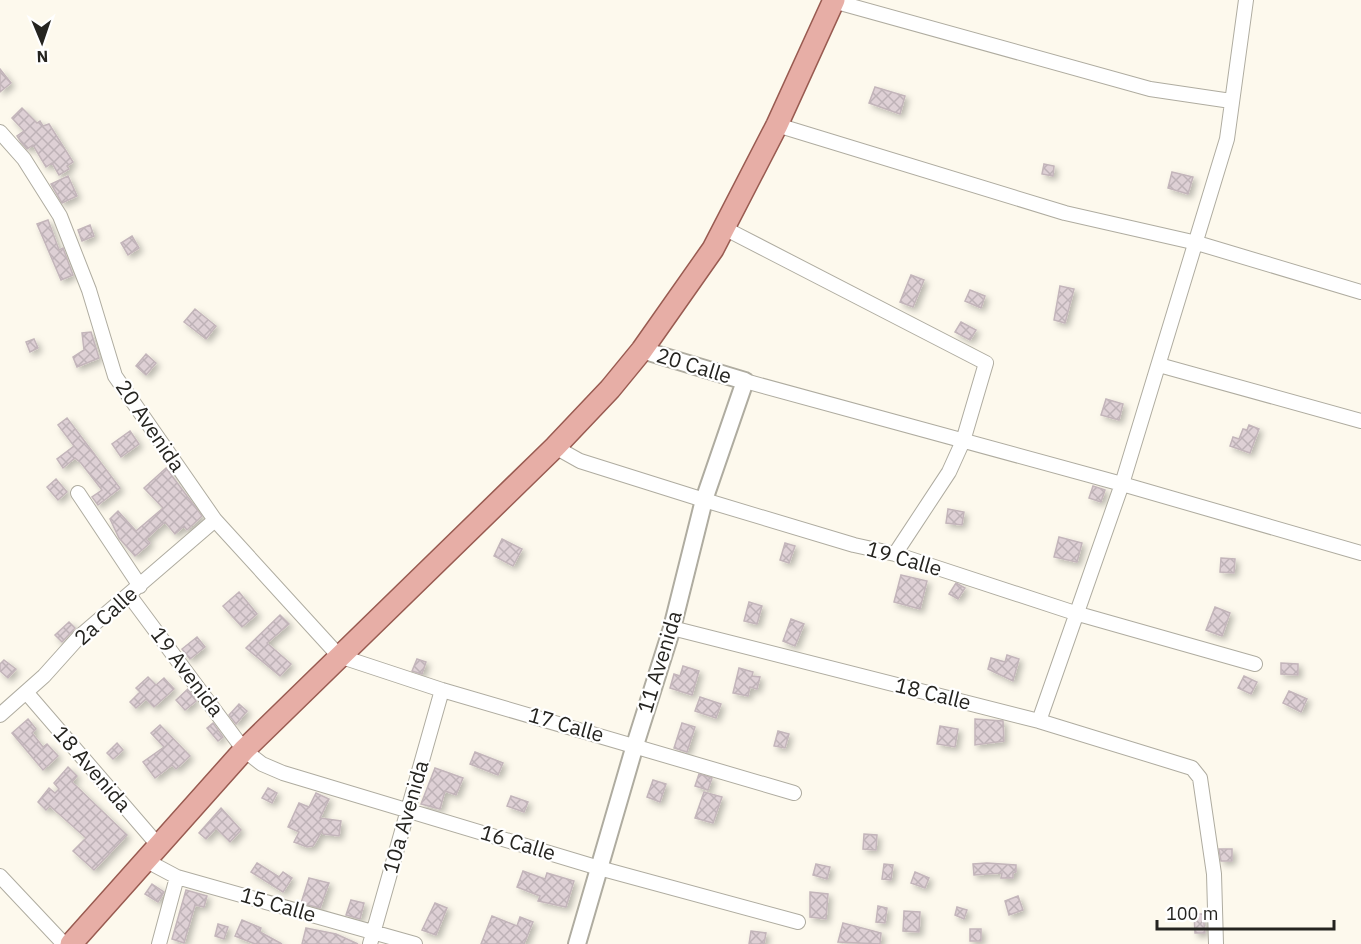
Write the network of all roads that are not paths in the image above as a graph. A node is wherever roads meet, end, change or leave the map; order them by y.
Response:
1 (834, 0) edge
2 (1246, 0) edge
3 (1231, 101) junction
4 (777, 125) junction
5 (0, 132) edge
6 (724, 228) junction
7 (1197, 243) junction
8 (1361, 292) edge
9 (642, 351) junction
10 (1159, 365) junction
11 (745, 381) junction
12 (1361, 421) edge
13 (963, 441) junction
14 (555, 447) junction
15 (1122, 484) junction
16 (78, 493) dead end
17 (704, 500) junction
18 (215, 520) junction
19 (1361, 553) edge
20 (895, 554) junction
21 (135, 590) junction
22 (1076, 613) junction
23 (672, 628) junction
24 (339, 656) junction
25 (1255, 664) dead end
26 (442, 690) junction
27 (26, 692) junction
28 (0, 716) edge
29 (1039, 721) junction
30 (634, 745) junction
31 (244, 750) junction
32 (794, 793) dead end
33 (408, 811) junction
34 (151, 852) junction
35 (599, 868) junction
36 (0, 876) edge
37 (177, 877) junction
38 (798, 922) dead end
39 (372, 938) edge
40 (64, 944) edge
41 (71, 944) edge
42 (159, 944) edge
43 (415, 944) edge
44 (577, 944) edge
45 (1216, 944) edge

1 - 3 street
1 - 4 main road
2 - 3 street
3 - 7 street
4 - 6 main road
4 - 7 street
5 - 18 street, 20 Avenida
6 - 9 main road
6 - 13 street
7 - 8 street
7 - 10 street
9 - 11 street, 20 Calle
9 - 14 main road
10 - 12 street
10 - 15 street
11 - 13 street
11 - 17 street, 11 Avenida
13 - 15 street
13 - 20 street
14 - 17 street, 19 Calle
14 - 24 main road
15 - 19 street
15 - 22 street
16 - 21 street, 19 Avenida
17 - 20 street, 19 Calle
17 - 23 street, 11 Avenida
18 - 21 street, 2a Calle
18 - 24 street, 20 Avenida
20 - 22 street, 19 Calle
21 - 27 street, 2a Calle
21 - 31 street, 19 Avenida
22 - 25 street, 19 Calle
22 - 29 street
23 - 29 street, 18 Calle
23 - 30 street, 11 Avenida
24 - 26 street, 17 Calle
24 - 31 main road
26 - 30 street, 17 Calle
26 - 33 street, 10a Avenida
27 - 28 street, 2a Calle
27 - 34 street, 18 Avenida
29 - 45 street, 18 Calle
30 - 32 street, 17 Calle
30 - 35 street, 11 Avenida
31 - 33 street, 16 Calle
31 - 34 main road
33 - 35 street, 16 Calle
33 - 39 street, 10a Avenida
34 - 37 street, 15 Calle
34 - 41 main road
35 - 38 street, 16 Calle
35 - 44 street, 11 Avenida
36 - 40 street
37 - 39 street, 15 Calle
37 - 42 street
39 - 43 street, 15 Calle

